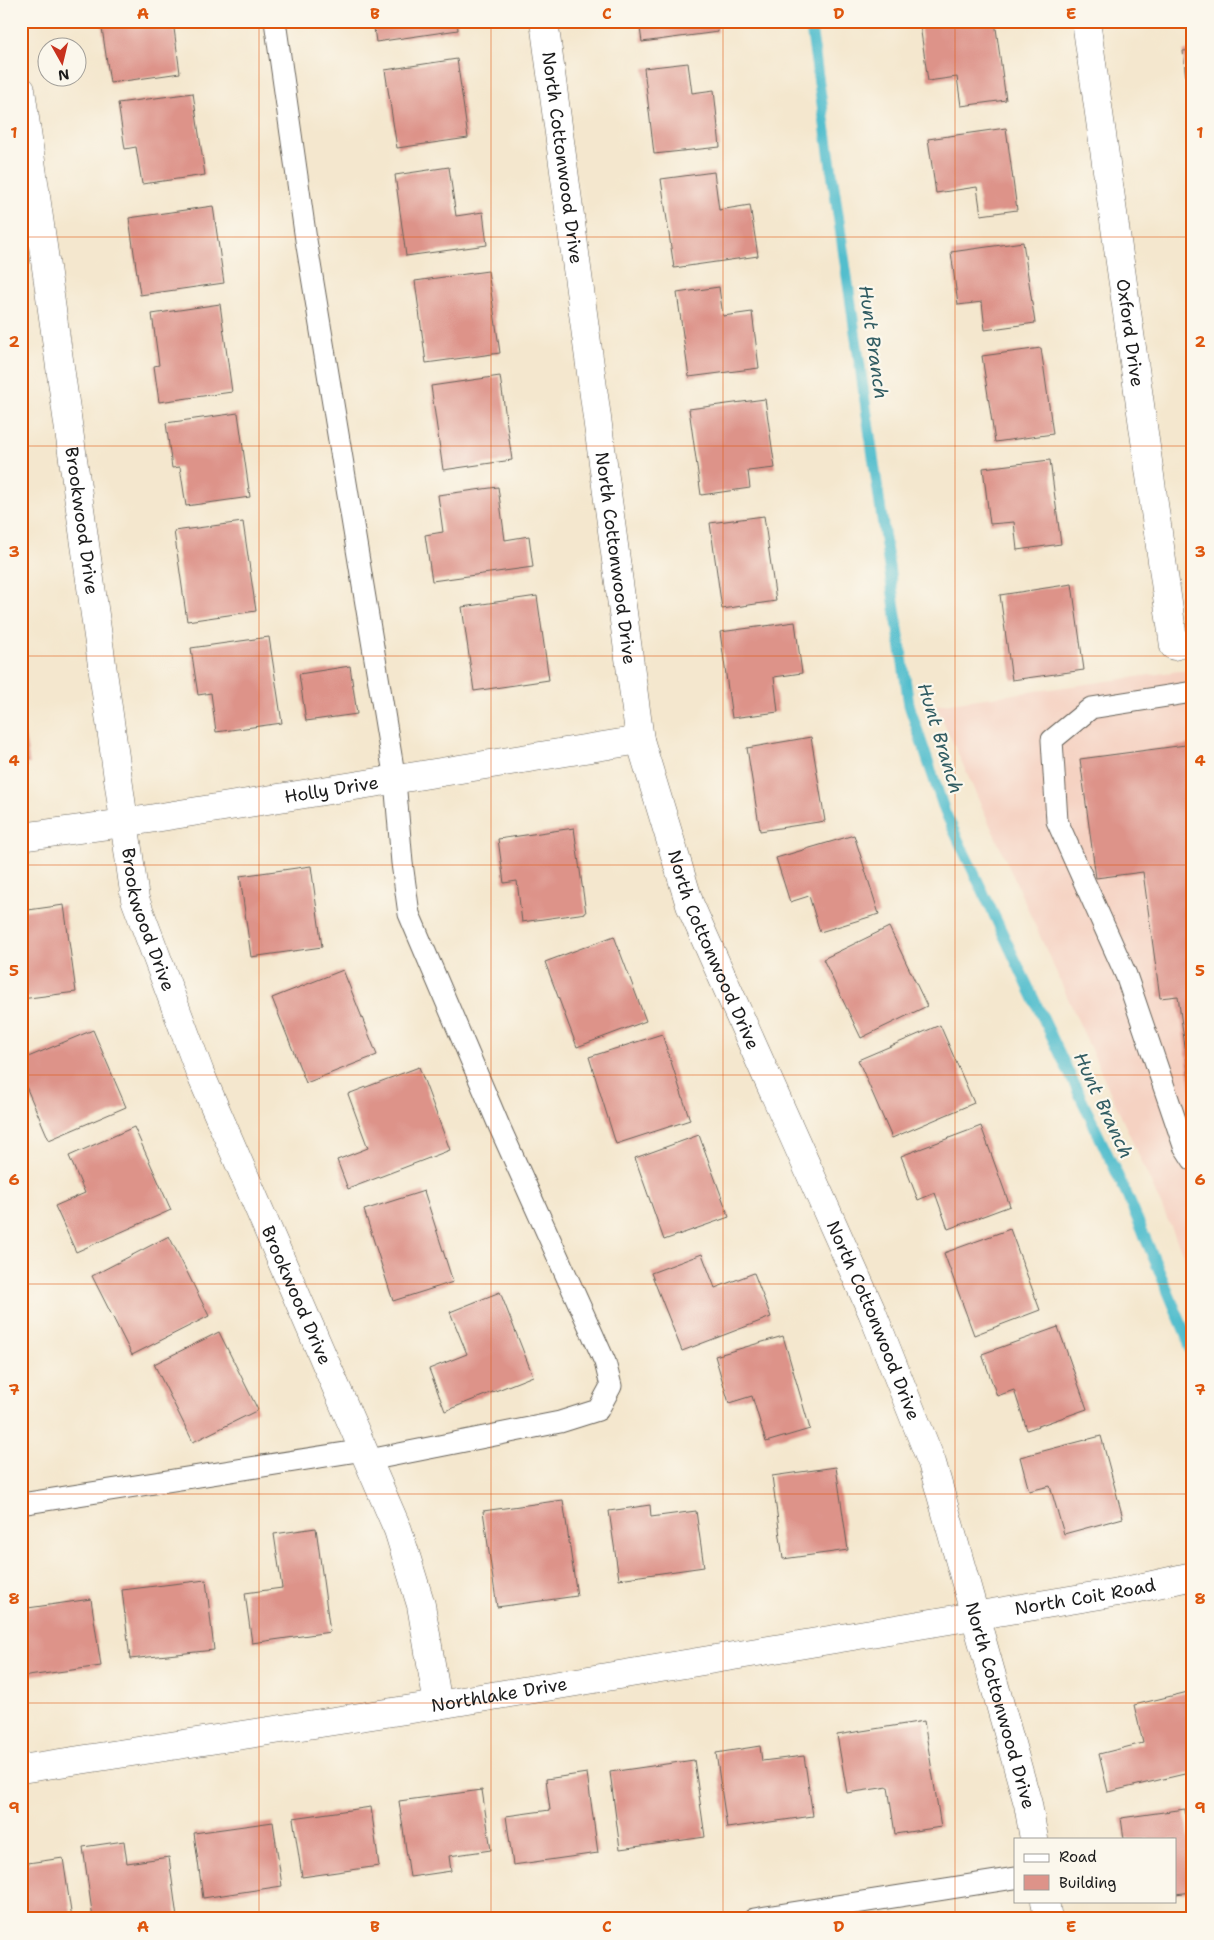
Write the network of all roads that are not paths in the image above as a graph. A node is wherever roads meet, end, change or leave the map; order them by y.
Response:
1 (275, 21) edge
2 (544, 21) edge
3 (1086, 21) edge
4 (21, 90) edge
5 (1184, 644) edge
6 (1193, 692) edge
7 (640, 740) junction
8 (395, 780) junction
9 (124, 823) junction
10 (21, 836) edge
11 (1193, 1160) edge
12 (366, 1455) junction
13 (21, 1504) edge
14 (1193, 1576) edge
15 (976, 1616) junction
16 (438, 1705) junction
17 (21, 1769) edge
18 (1034, 1838) edge
19 (1014, 1878) edge
20 (1045, 1902) edge
21 (754, 1919) edge
22 (1048, 1919) edge

1 - 8 lane
2 - 7 street, North Cottonwood Drive
3 - 5 street, Oxford Drive
4 - 9 street, Brookwood Drive
6 - 11 lane
7 - 8 street, Holly Drive
7 - 15 street, North Cottonwood Drive
8 - 9 street, Holly Drive
8 - 12 lane
9 - 10 street, Holly Drive
9 - 12 street, Brookwood Drive
12 - 13 lane
12 - 16 street, Brookwood Drive
14 - 15 street, North Coit Road
15 - 16 street, Northlake Drive
15 - 18 street, North Cottonwood Drive
16 - 17 street, Northlake Drive
19 - 21 lane
20 - 22 street

